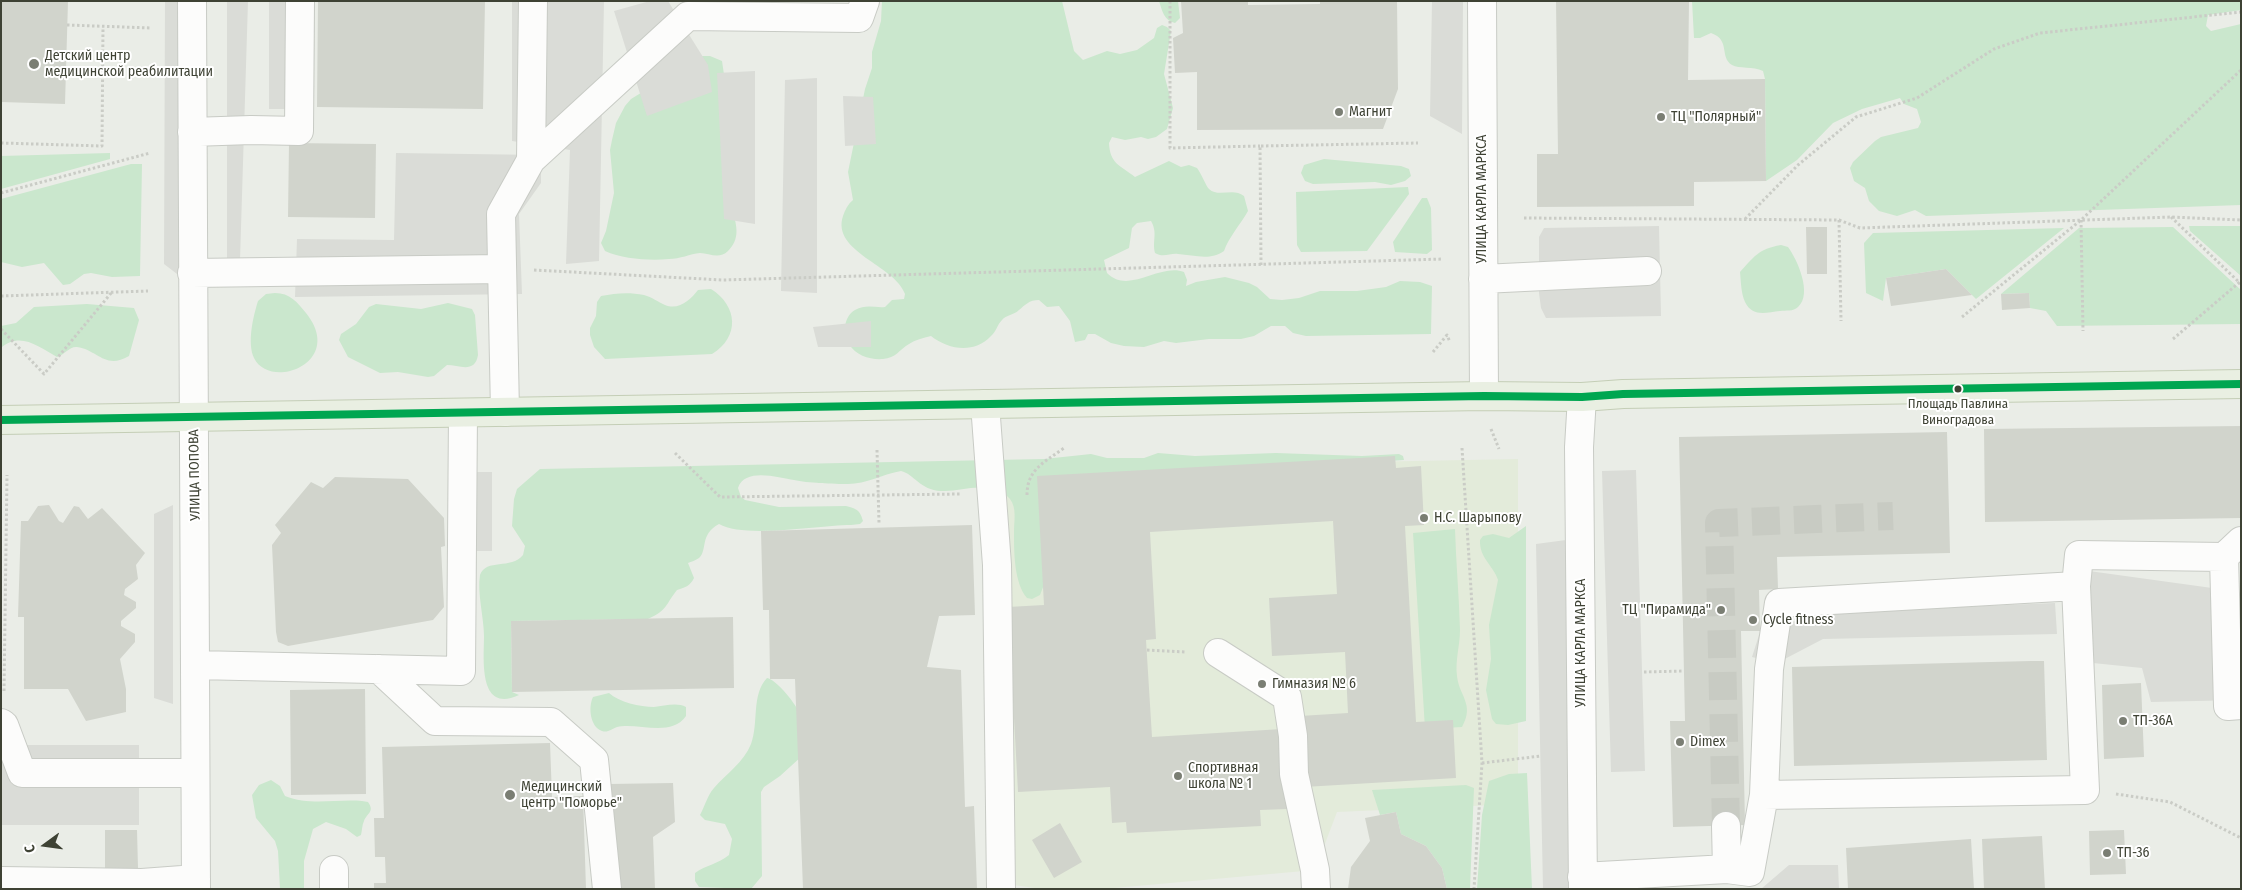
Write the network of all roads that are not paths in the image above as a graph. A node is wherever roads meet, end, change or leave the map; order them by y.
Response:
1 (192, 1) edge
2 (300, 1) edge
3 (533, 1) edge
4 (865, 1) edge
5 (1482, 1) edge
6 (687, 9) edge
7 (192, 132) junction
8 (531, 160) junction
9 (502, 269) junction
10 (1647, 271) dead end
11 (192, 273) junction
12 (1483, 279) junction
13 (2241, 384) edge
14 (1484, 396) junction
15 (1582, 397) junction
16 (985, 404) junction
17 (505, 412) junction
18 (463, 413) junction
19 (194, 417) junction
20 (1, 420) edge
21 (2232, 549) edge
22 (2076, 586) junction
23 (1218, 653) road end
24 (196, 665) junction
25 (379, 669) junction
26 (2241, 705) edge
27 (3, 724) edge
28 (196, 774) junction
29 (1764, 795) junction
30 (1726, 826) tunnel mouth
31 (1746, 877) edge
32 (1, 881) edge
33 (1583, 883) edge
34 (196, 884) edge
35 (607, 889) edge
36 (1001, 889) edge
37 (1316, 889) edge

1 - 7 street, УЛИЦА ПОПОВА
2 - 7 street
3 - 8 street
4 - 6 street
5 - 12 street, УЛИЦА КАРЛА МАРКСА
6 - 8 street
7 - 11 street, УЛИЦА ПОПОВА
8 - 9 street
9 - 11 street
9 - 17 street
10 - 12 street
11 - 19 street, УЛИЦА ПОПОВА
12 - 14 street, УЛИЦА КАРЛА МАРКСА
13 - 15 main road
14 - 15 main road
14 - 16 main road
15 - 33 street, УЛИЦА КАРЛА МАРКСА
16 - 17 main road
16 - 36 street
17 - 18 main road
18 - 19 main road
18 - 25 street
19 - 20 main road
19 - 24 street, УЛИЦА ПОПОВА
21 - 22 street
21 - 26 street
22 - 29 street
22 - 29 street
23 - 37 street
24 - 25 street
24 - 28 street, УЛИЦА ПОПОВА
25 - 35 street
27 - 28 street
28 - 34 street, УЛИЦА ПОПОВА
29 - 31 street
30 - 31 street
31 - 33 street
32 - 34 street

